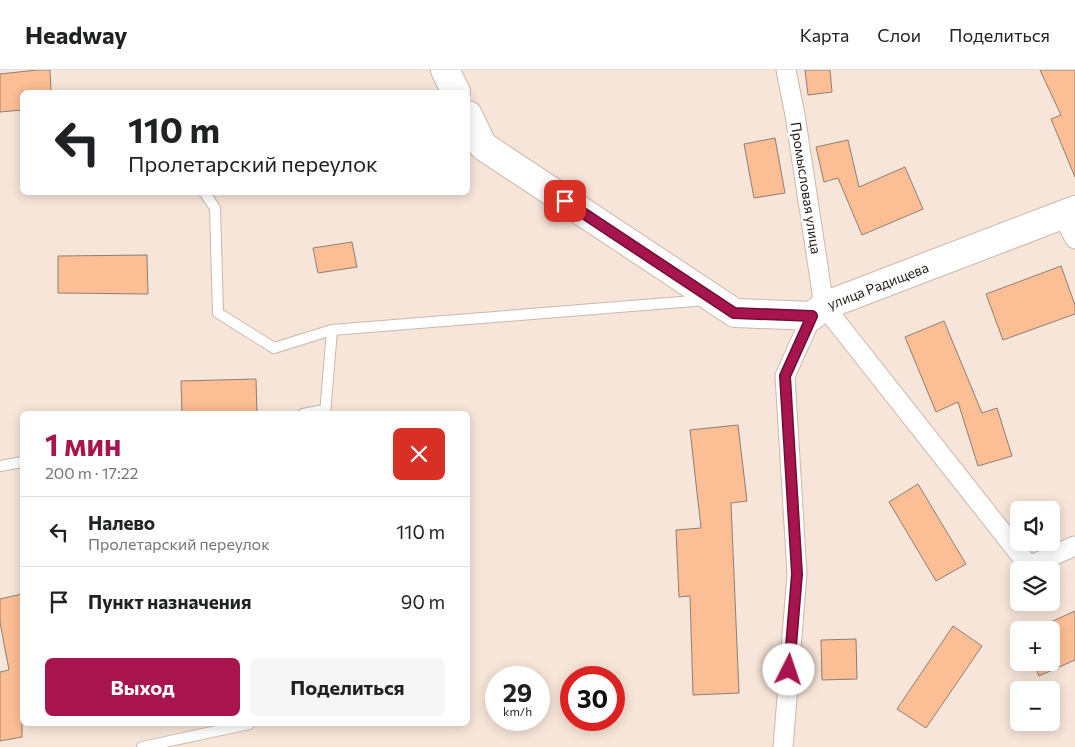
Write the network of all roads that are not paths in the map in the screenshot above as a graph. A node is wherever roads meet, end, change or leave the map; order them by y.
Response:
1 (445, 70) edge
2 (786, 70) edge
3 (455, 90) edge
4 (470, 119) edge
5 (206, 195) edge
6 (1071, 222) edge
7 (714, 299) junction
8 (818, 311) junction
9 (332, 330) junction
10 (325, 411) edge
11 (20, 462) edge
12 (0, 466) edge
13 (1075, 546) edge
14 (240, 726) edge
15 (142, 747) edge
16 (783, 747) edge

1 - 3 street
2 - 8 street, Промысловая улица
4 - 7 street
5 - 9 lane
6 - 8 street, улица Радищева
7 - 8 street
7 - 9 lane
8 - 13 street
8 - 16 street, улица Радищева
9 - 10 lane
11 - 12 lane
14 - 15 lane

